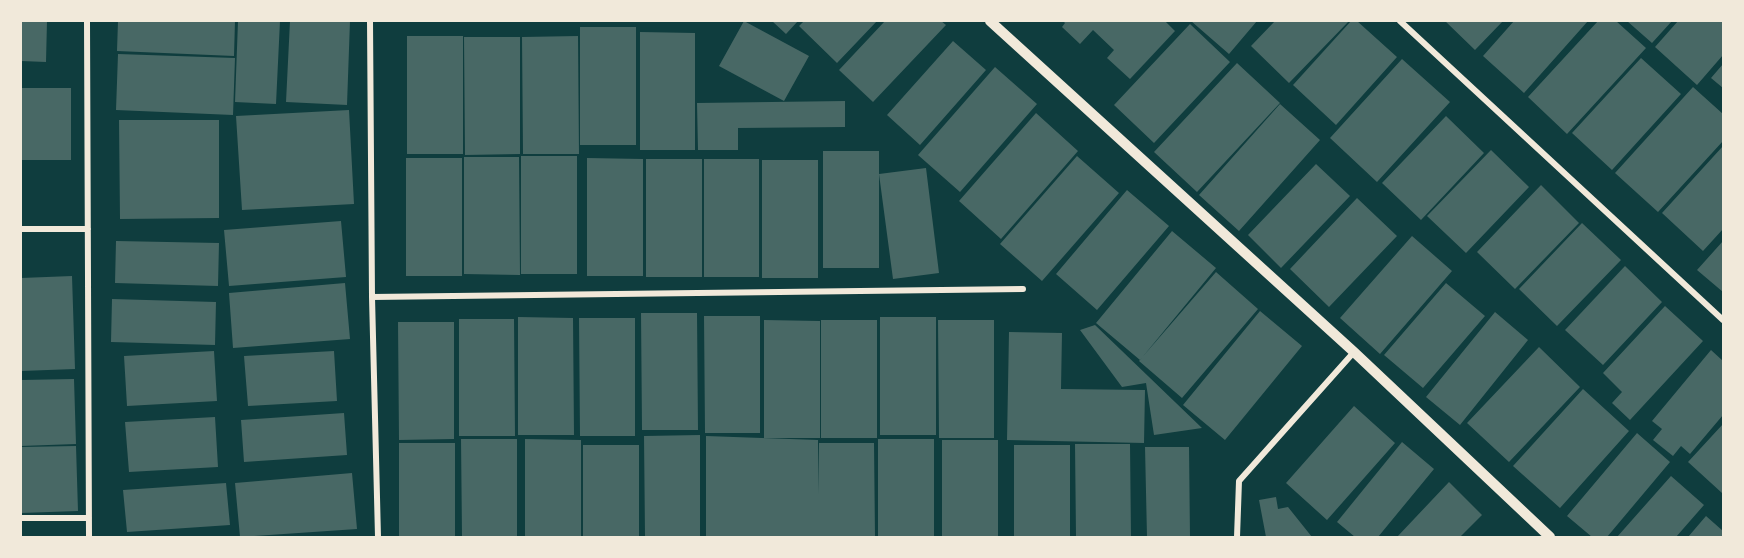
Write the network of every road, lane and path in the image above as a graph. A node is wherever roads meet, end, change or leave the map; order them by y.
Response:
1 (87, 21) edge
2 (370, 21) edge
3 (1400, 21) edge
4 (994, 22) edge
5 (21, 229) edge
6 (88, 229) junction
7 (1023, 289) dead end
8 (372, 297) junction
9 (1723, 320) edge
10 (1354, 352) junction
11 (21, 518) edge
12 (89, 518) junction
13 (89, 537) edge
14 (378, 537) edge
15 (1237, 537) edge
16 (1550, 537) edge

1 - 6 street
2 - 8 street
3 - 9 street
4 - 10 street
5 - 6 street
6 - 12 street
7 - 8 street
8 - 14 street
10 - 15 street
10 - 16 street
11 - 12 street
12 - 13 street

